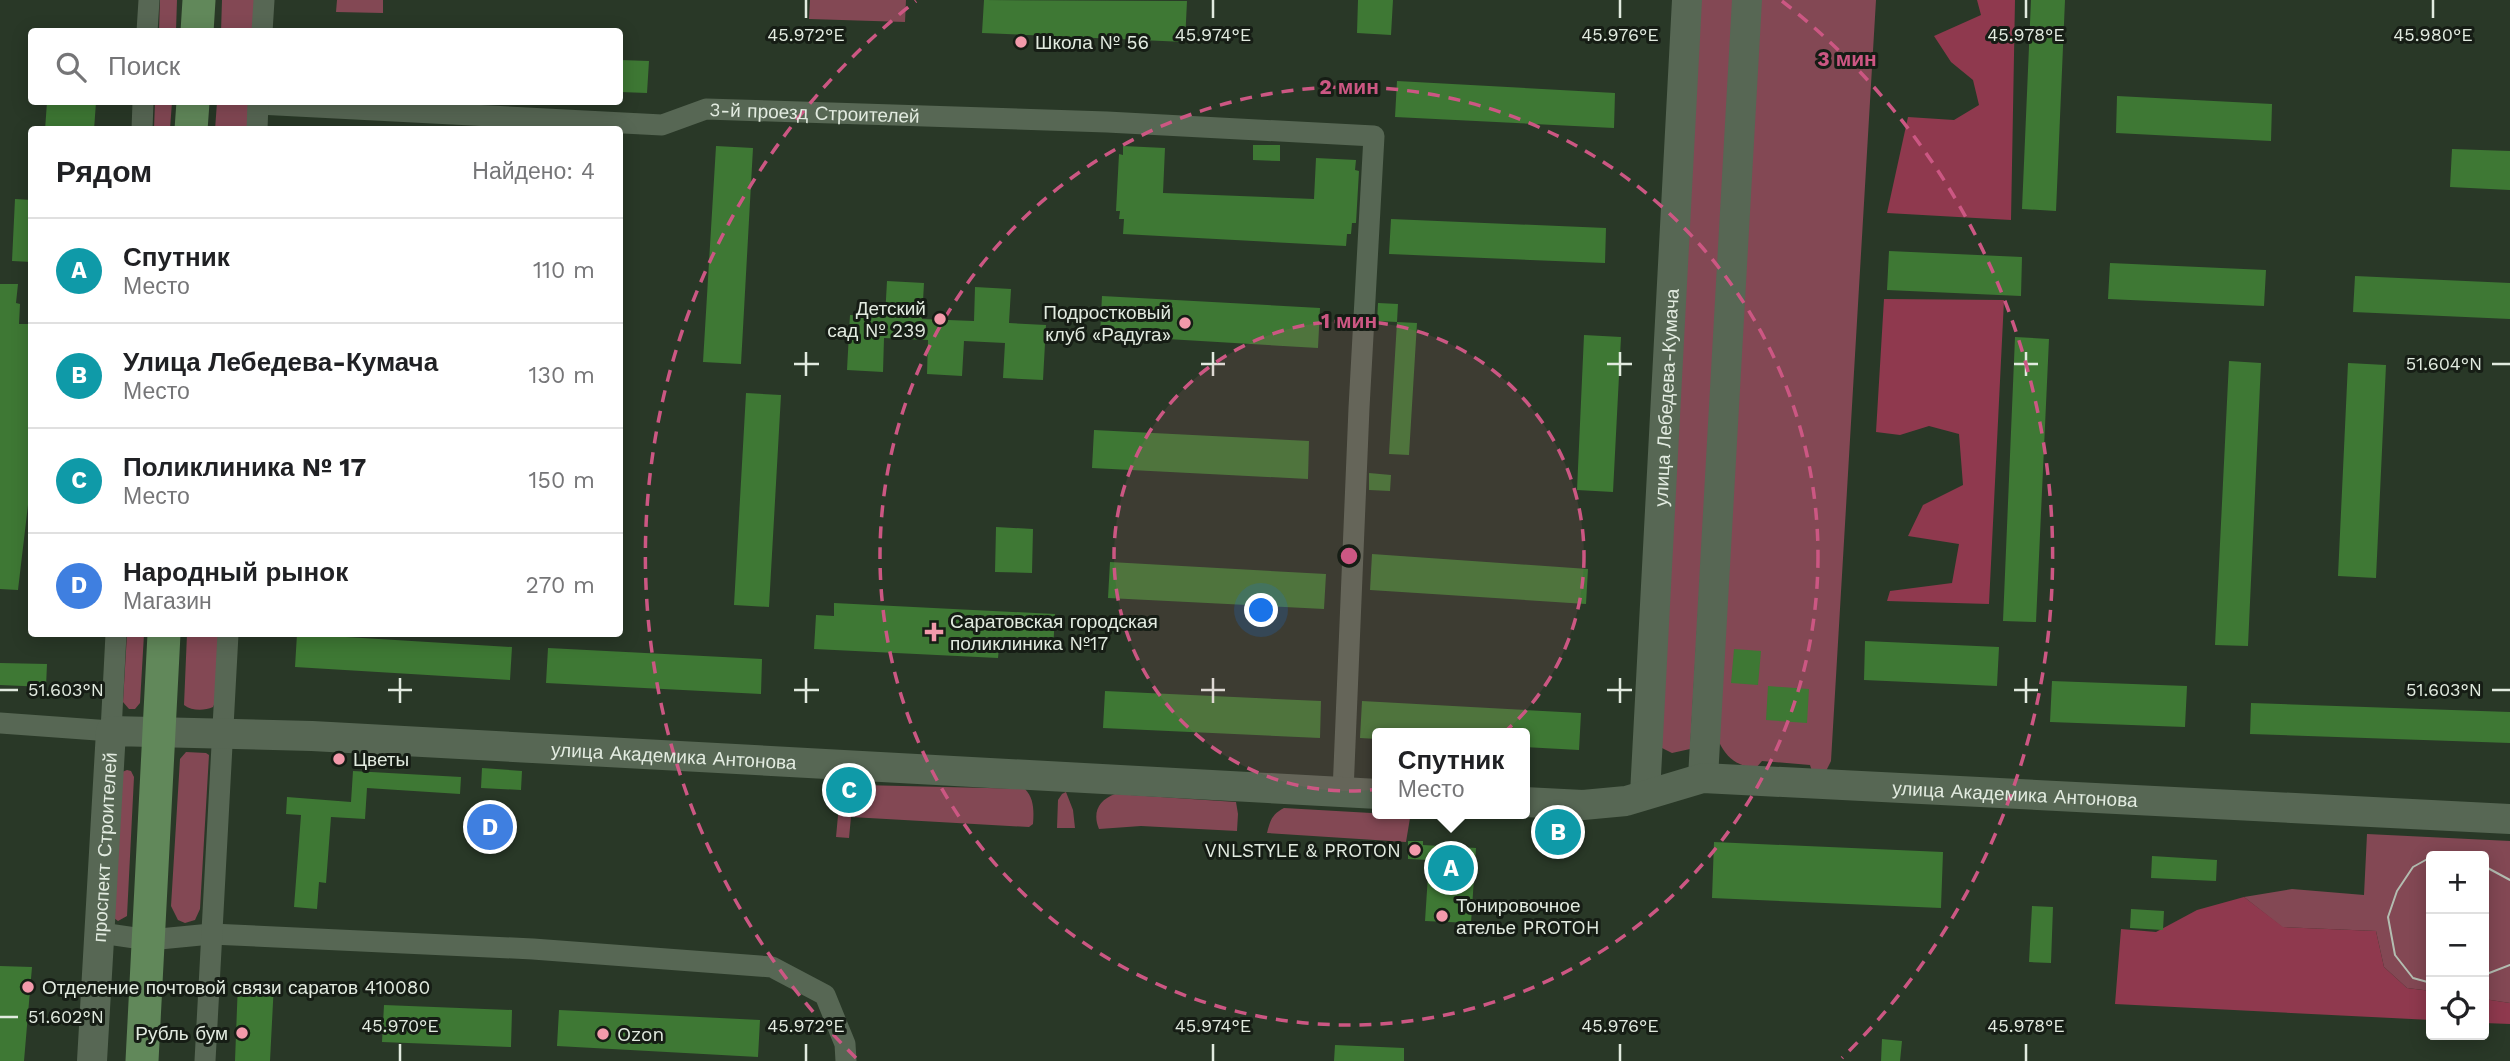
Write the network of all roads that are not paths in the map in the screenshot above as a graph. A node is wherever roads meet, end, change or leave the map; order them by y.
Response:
1 (149, 0) edge
2 (198, 0) edge
3 (264, 0) edge
4 (1687, 0) edge
5 (1747, 0) edge
6 (147, 28) edge
7 (197, 28) edge
8 (262, 28) edge
9 (143, 105) edge
10 (193, 105) edge
11 (258, 105) edge
12 (295, 105) edge
13 (142, 126) edge
14 (191, 126) edge
15 (257, 126) edge
16 (116, 637) edge
17 (164, 637) edge
18 (228, 637) edge
19 (0, 723) edge
20 (111, 730) junction
21 (160, 732) junction
22 (223, 735) junction
23 (1703, 778) junction
24 (1343, 792) junction
25 (1372, 794) edge
26 (1645, 794) junction
27 (1530, 802) edge
28 (2510, 819) edge
29 (101, 933) junction
30 (211, 934) junction
31 (149, 940) junction
32 (92, 1061) edge
33 (142, 1061) edge
34 (205, 1061) edge
35 (846, 1061) edge

1 - 6 street
2 - 7 main road
3 - 8 street
4 - 26 main road, улица Лебедева-Кумача
5 - 23 main road
9 - 13 street
10 - 14 main road
11 - 15 street
12 - 24 street, 3-й проезд Строителей
16 - 20 street, проспект Строителей
17 - 21 main road
18 - 22 street
19 - 20 street
20 - 21 main road, улица Академика Антонова
20 - 29 main road, проспект Строителей
21 - 22 main road, улица Академика Антонова
21 - 31 main road
22 - 24 main road, улица Академика Антонова
22 - 30 street
23 - 26 main road, улица Академика Антонова
23 - 28 main road, улица Академика Антонова
24 - 25 main road, улица Академика Антонова
26 - 27 main road, улица Академика Антонова
29 - 31 street
29 - 32 main road, проспект Строителей
30 - 31 street
30 - 34 street
30 - 35 street
31 - 33 main road

